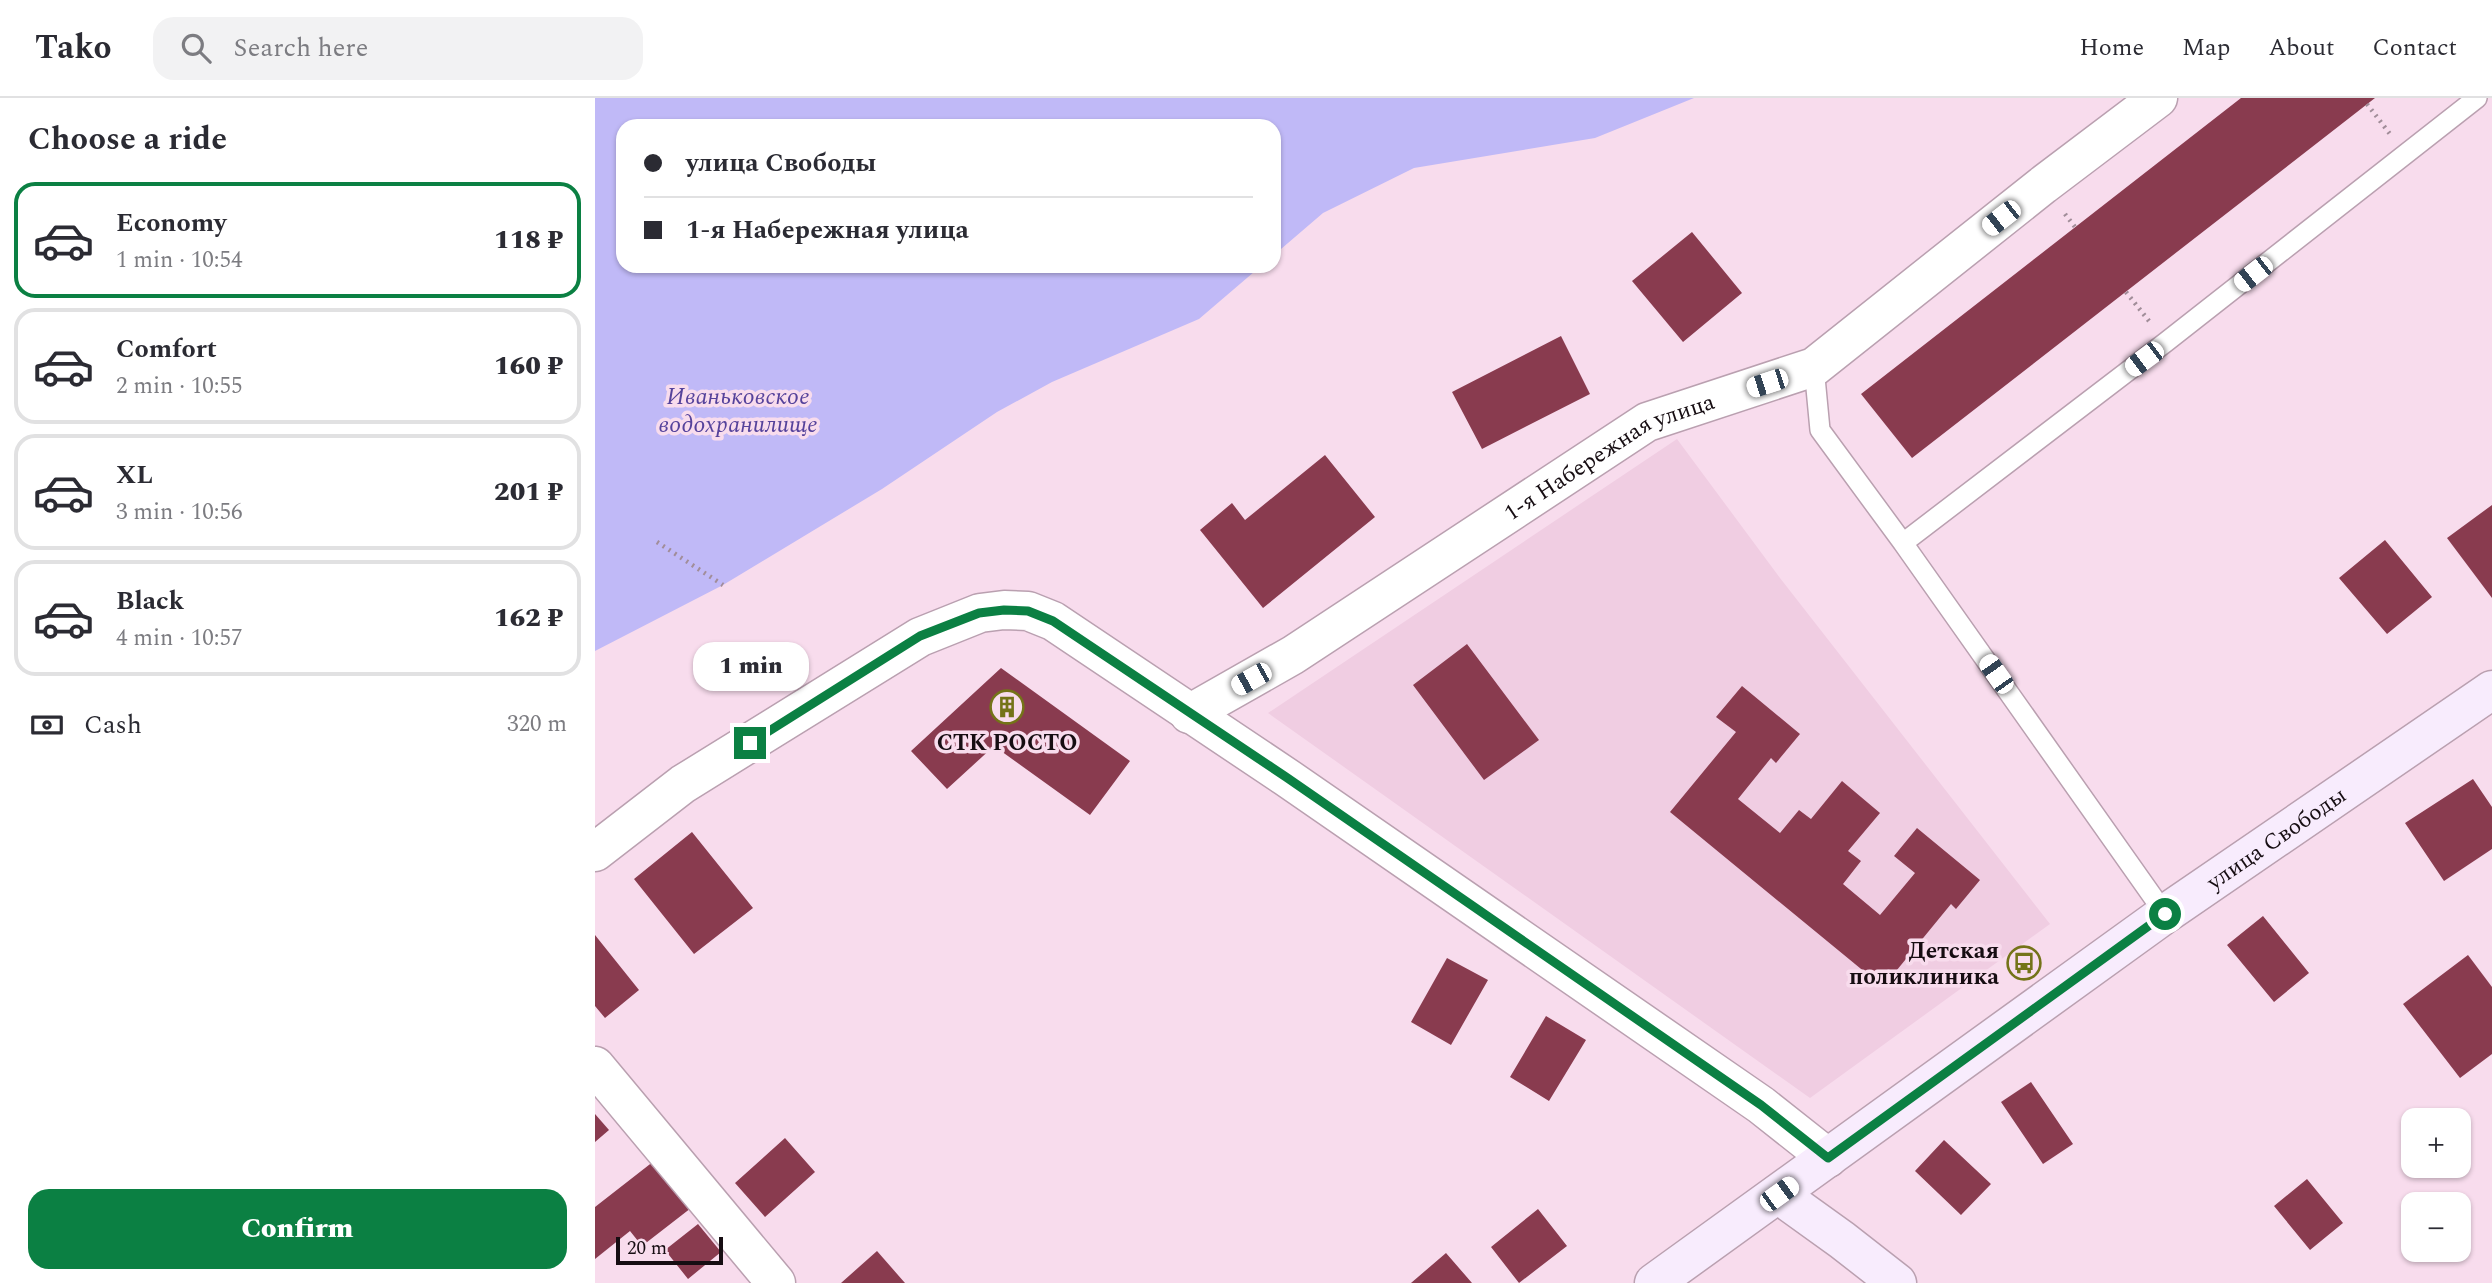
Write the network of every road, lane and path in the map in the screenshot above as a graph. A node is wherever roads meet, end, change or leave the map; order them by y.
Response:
1 (2158, 98) edge
2 (2477, 98) edge
3 (2367, 104) dead end
4 (2406, 153) junction
5 (2126, 292) dead end
6 (2166, 342) junction
7 (1814, 367) junction
8 (657, 542) dead end
9 (1903, 543) junction
10 (723, 585) dead end
11 (2492, 690) edge
12 (1189, 714) junction
13 (595, 852) edge
14 (2165, 914) junction
15 (595, 1066) edge
16 (1828, 1158) junction
17 (1779, 1194) junction
18 (776, 1283) edge
19 (1654, 1283) edge
20 (1897, 1283) edge

1 - 7 street, 1-я Набережная улица
2 - 4 lane
3 - 4 path
4 - 6 lane
5 - 6 path
6 - 9 lane
7 - 9 lane
7 - 12 street, 1-я Набережная улица
8 - 10 path
9 - 14 lane
11 - 14 main road, улица Свободы
12 - 13 street
12 - 16 street
14 - 16 main road, улица Свободы
15 - 18 street
16 - 17 main road, улица Свободы
17 - 19 main road, улица Свободы
17 - 20 main road

